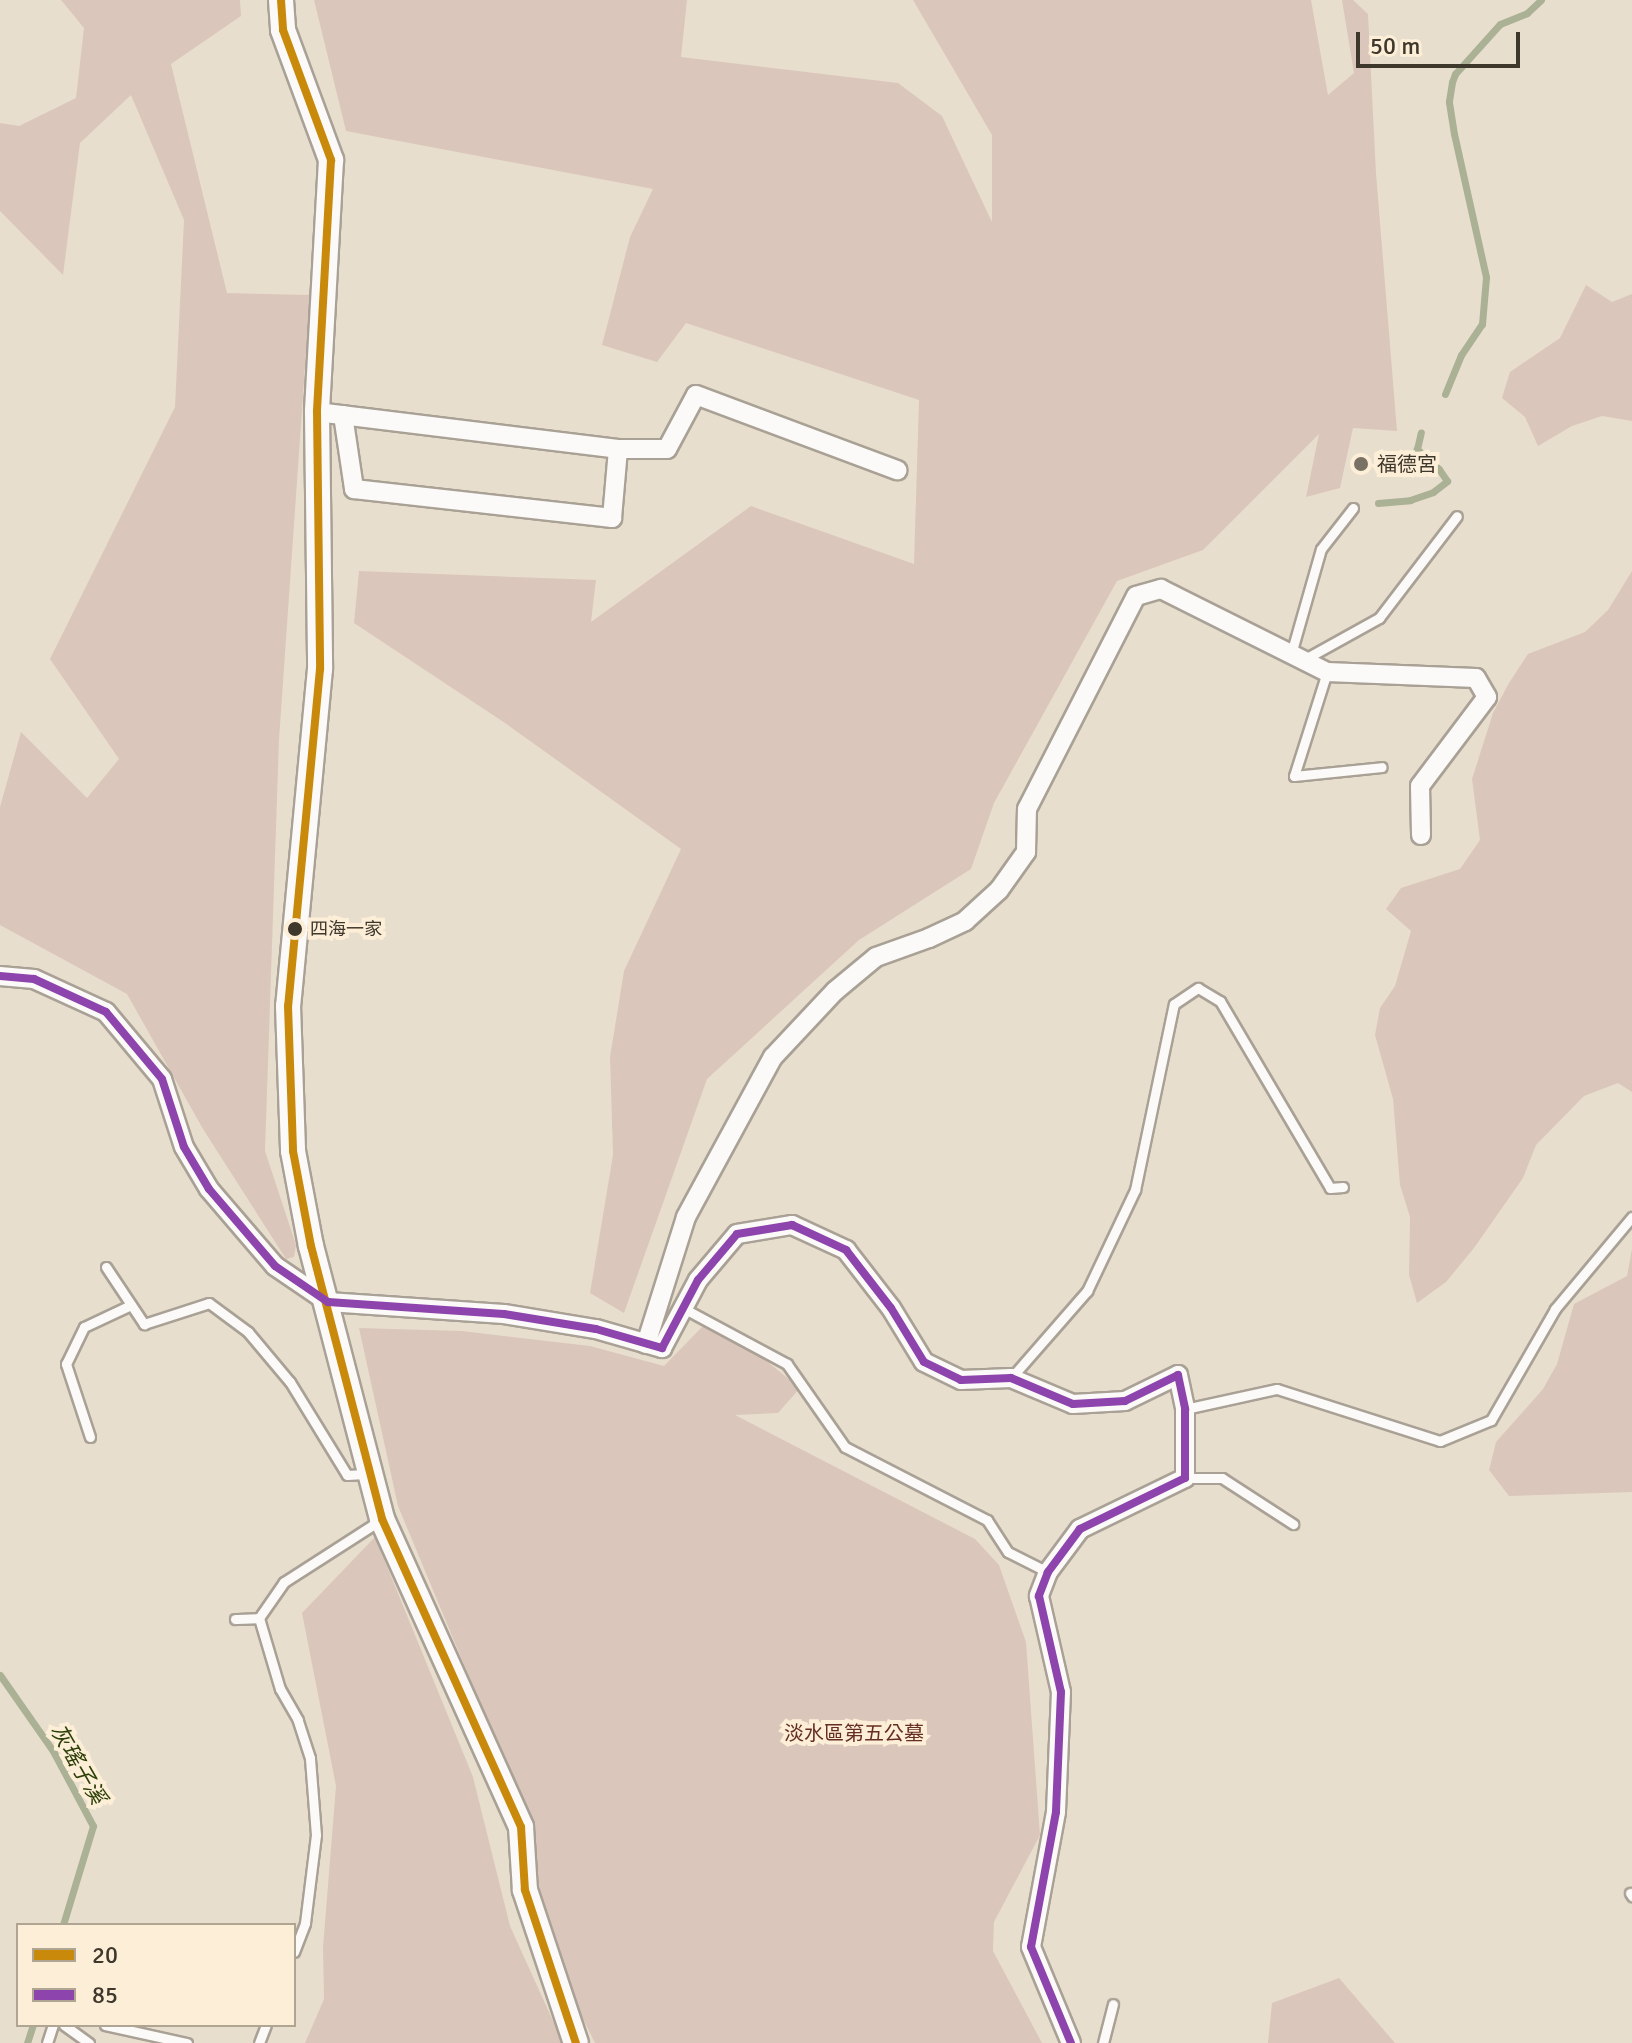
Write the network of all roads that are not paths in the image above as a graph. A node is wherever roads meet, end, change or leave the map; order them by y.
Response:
1 (281, 0) edge
2 (317, 412) junction
3 (343, 415) junction
4 (618, 449) junction
5 (897, 470) dead end
6 (1353, 508) dead end
7 (1457, 516) dead end
8 (1298, 656) junction
9 (1327, 672) junction
10 (1382, 767) dead end
11 (1421, 835) dead end
12 (0, 976) edge
13 (1343, 1187) dead end
14 (1632, 1217) edge
15 (106, 1267) dead end
16 (328, 1302) junction
17 (131, 1305) junction
18 (683, 1308) junction
19 (646, 1344) junction
20 (1011, 1378) junction
21 (1185, 1409) junction
22 (90, 1437) dead end
23 (369, 1474) junction
24 (1185, 1478) junction
25 (382, 1519) junction
26 (1293, 1524) dead end
27 (1048, 1572) junction
28 (259, 1618) junction
29 (235, 1619) dead end
30 (296, 1947) edge
31 (1113, 2004) dead end
32 (67, 2027) edge
33 (114, 2027) edge
34 (89, 2043) edge
35 (187, 2043) edge
36 (576, 2043) edge
37 (1071, 2043) edge
38 (1103, 2043) edge

1 - 2 street
2 - 3 street
2 - 16 street
3 - 4 street
3 - 4 street
4 - 5 street
6 - 8 lane
7 - 8 lane
8 - 9 street
8 - 19 street
9 - 10 lane
9 - 11 street
12 - 16 street
13 - 20 lane
14 - 21 lane
15 - 17 lane
16 - 19 street
16 - 23 street
17 - 22 lane
17 - 23 lane
18 - 19 street
18 - 20 street
18 - 27 lane
20 - 21 street
21 - 24 street
23 - 25 street
24 - 26 lane
24 - 27 street
25 - 28 lane
25 - 36 street
27 - 37 street
28 - 29 lane
28 - 30 lane
31 - 38 lane
32 - 34 lane
33 - 35 lane

